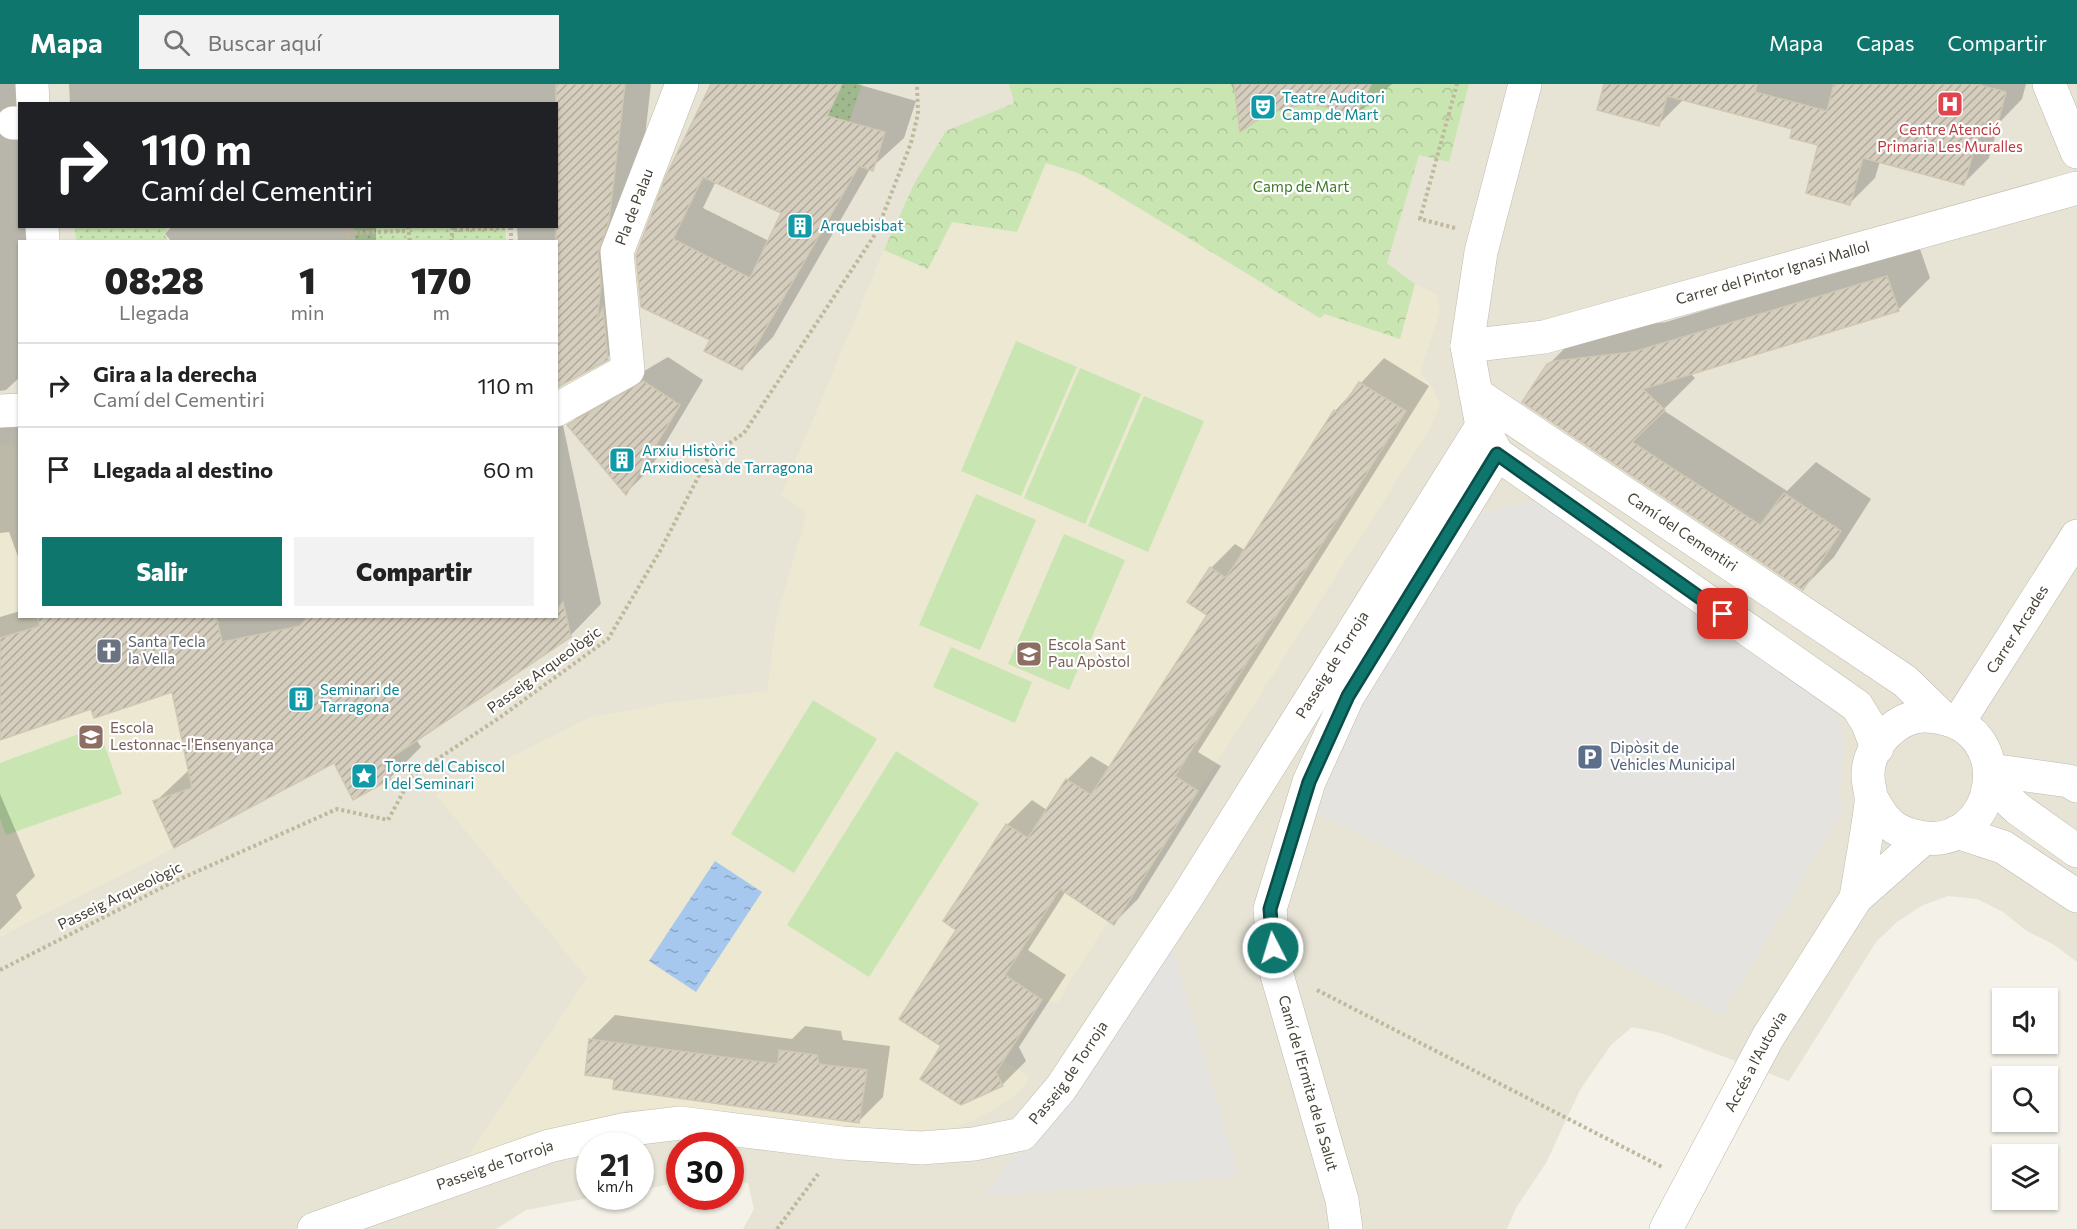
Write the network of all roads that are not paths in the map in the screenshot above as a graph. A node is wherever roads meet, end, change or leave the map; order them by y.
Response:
1 (32, 84) edge
2 (682, 84) edge
3 (1525, 84) edge
4 (2049, 84) edge
5 (26, 102) edge
6 (2077, 152) edge
7 (2077, 188) edge
8 (1467, 346) junction
9 (1476, 394) junction
10 (558, 409) edge
11 (18, 410) edge
12 (0, 411) edge
13 (1482, 426) junction
14 (1497, 454) junction
15 (2077, 536) edge
16 (1950, 720) junction
17 (1877, 748) junction
18 (1990, 777) junction
19 (2077, 786) edge
20 (1872, 800) junction
21 (1957, 832) junction
22 (1924, 838) junction
23 (2077, 851) edge
24 (2077, 896) edge
25 (1856, 898) junction
26 (314, 1229) edge
27 (1346, 1229) edge
28 (1666, 1229) edge

1 - 5 street
2 - 10 street, Pla de Palau
3 - 8 street
4 - 6 street
7 - 8 street, Carrer del Pintor Ignasi Mallol
8 - 9 street
9 - 13 street
9 - 16 street, Camí del Cementiri
11 - 12 street
13 - 14 street
13 - 26 street, Passeig de Torroja
14 - 17 street
14 - 27 street, Camí de l'Ermita de la Salut
15 - 16 street, Carrer Arcades
16 - 17 street
16 - 18 street
17 - 20 street
18 - 19 street
18 - 21 street
18 - 23 street
20 - 22 street
20 - 25 street
21 - 22 street
21 - 24 street
22 - 25 street
25 - 28 street, Accés a l'Autovia

